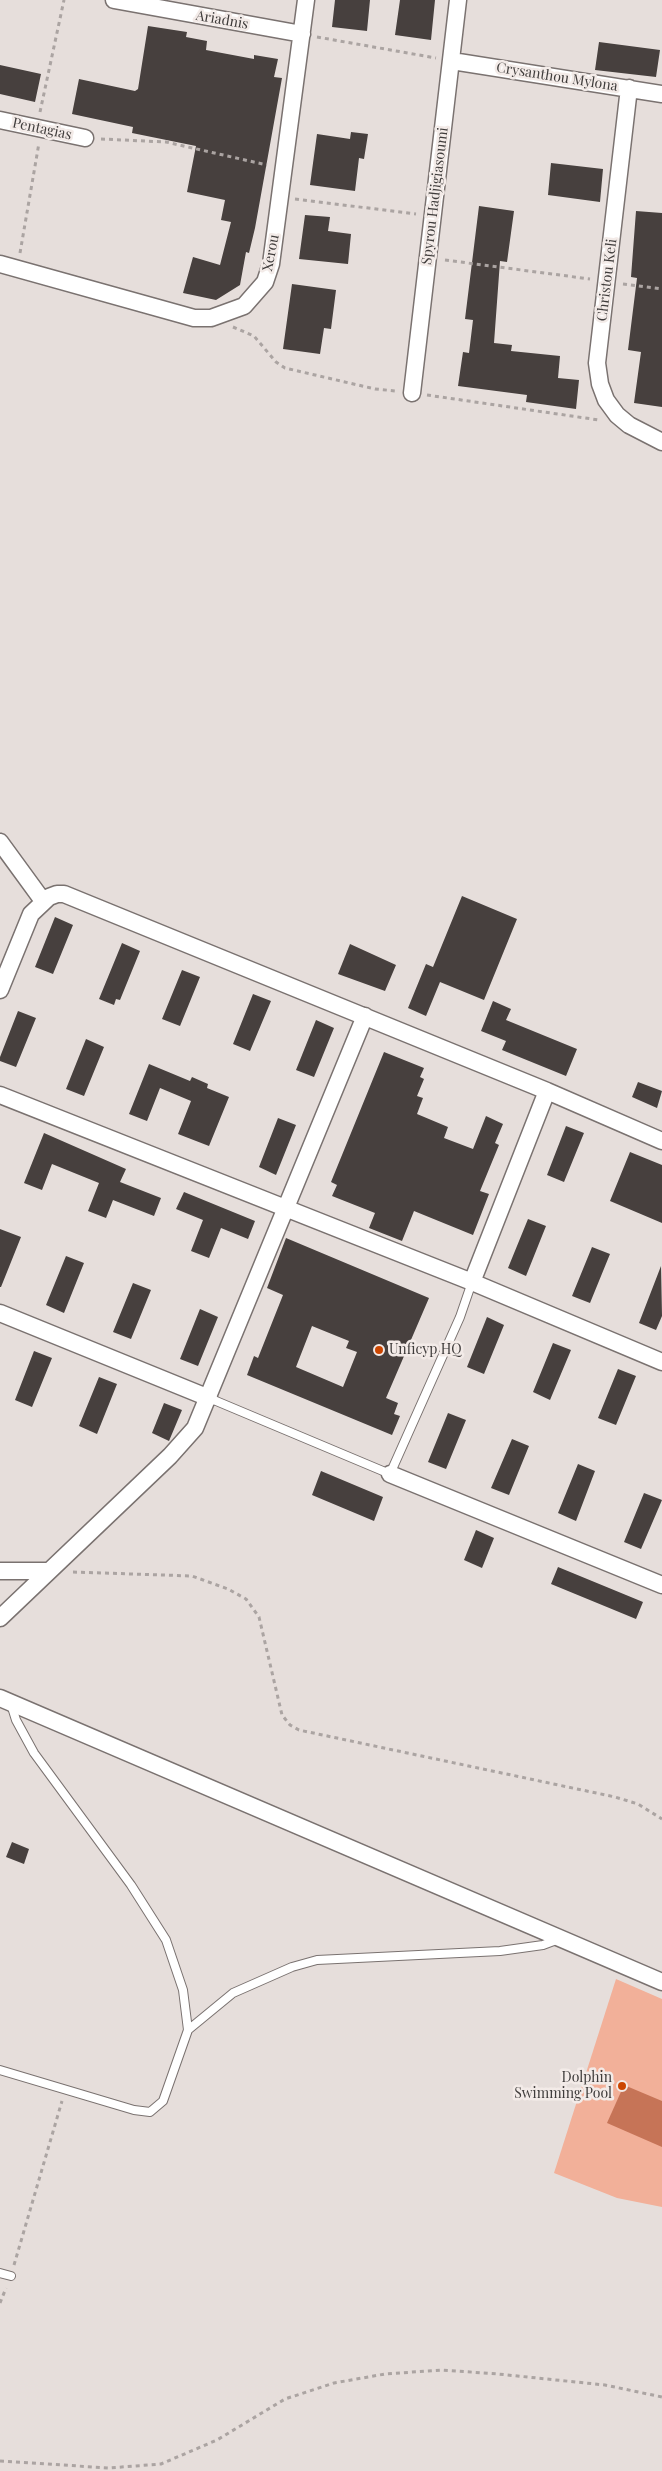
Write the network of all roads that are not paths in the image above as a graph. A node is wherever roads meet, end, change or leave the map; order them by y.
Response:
1 (114, 0) edge
2 (306, 0) edge
3 (458, 0) edge
4 (302, 34) junction
5 (452, 61) junction
6 (629, 88) junction
7 (662, 94) edge
8 (0, 120) edge
9 (85, 138) road end
10 (0, 264) edge
11 (412, 393) road end
12 (662, 442) edge
13 (0, 842) edge
14 (43, 901) junction
15 (0, 990) edge
16 (365, 1016) junction
17 (547, 1091) junction
18 (0, 1095) edge
19 (662, 1141) edge
20 (286, 1207) junction
21 (472, 1282) junction
22 (0, 1313) edge
23 (662, 1362) edge
24 (209, 1398) junction
25 (390, 1474) junction
26 (0, 1570) edge
27 (49, 1571) junction
28 (662, 1585) edge
29 (0, 1618) edge
30 (5, 1700) edge
31 (561, 1938) junction
32 (662, 1982) edge
33 (188, 2030) junction
34 (0, 2070) edge
35 (0, 2273) edge
36 (11, 2276) road end

1 - 4 street, Ariadnis
2 - 4 street, Xerou
3 - 5 street, Spyrou Hadjigiasoumi
4 - 10 street, Xerou
5 - 6 street, Crysanthou Mylona
5 - 11 street, Spyrou Hadjigiasoumi
6 - 7 street, Crysanthou Mylona
6 - 12 street, Christou Keli
8 - 9 street, Pentagias
13 - 14 street
14 - 15 street
14 - 16 street
16 - 17 street
16 - 20 street
17 - 19 street
17 - 21 street
18 - 20 street
20 - 21 street
20 - 24 street
21 - 23 street
21 - 25 lane
22 - 24 street
24 - 25 lane
24 - 27 street
25 - 28 street
26 - 27 street
27 - 29 street
30 - 31 street
30 - 33 lane
31 - 32 street
31 - 33 lane
33 - 34 lane
35 - 36 lane

